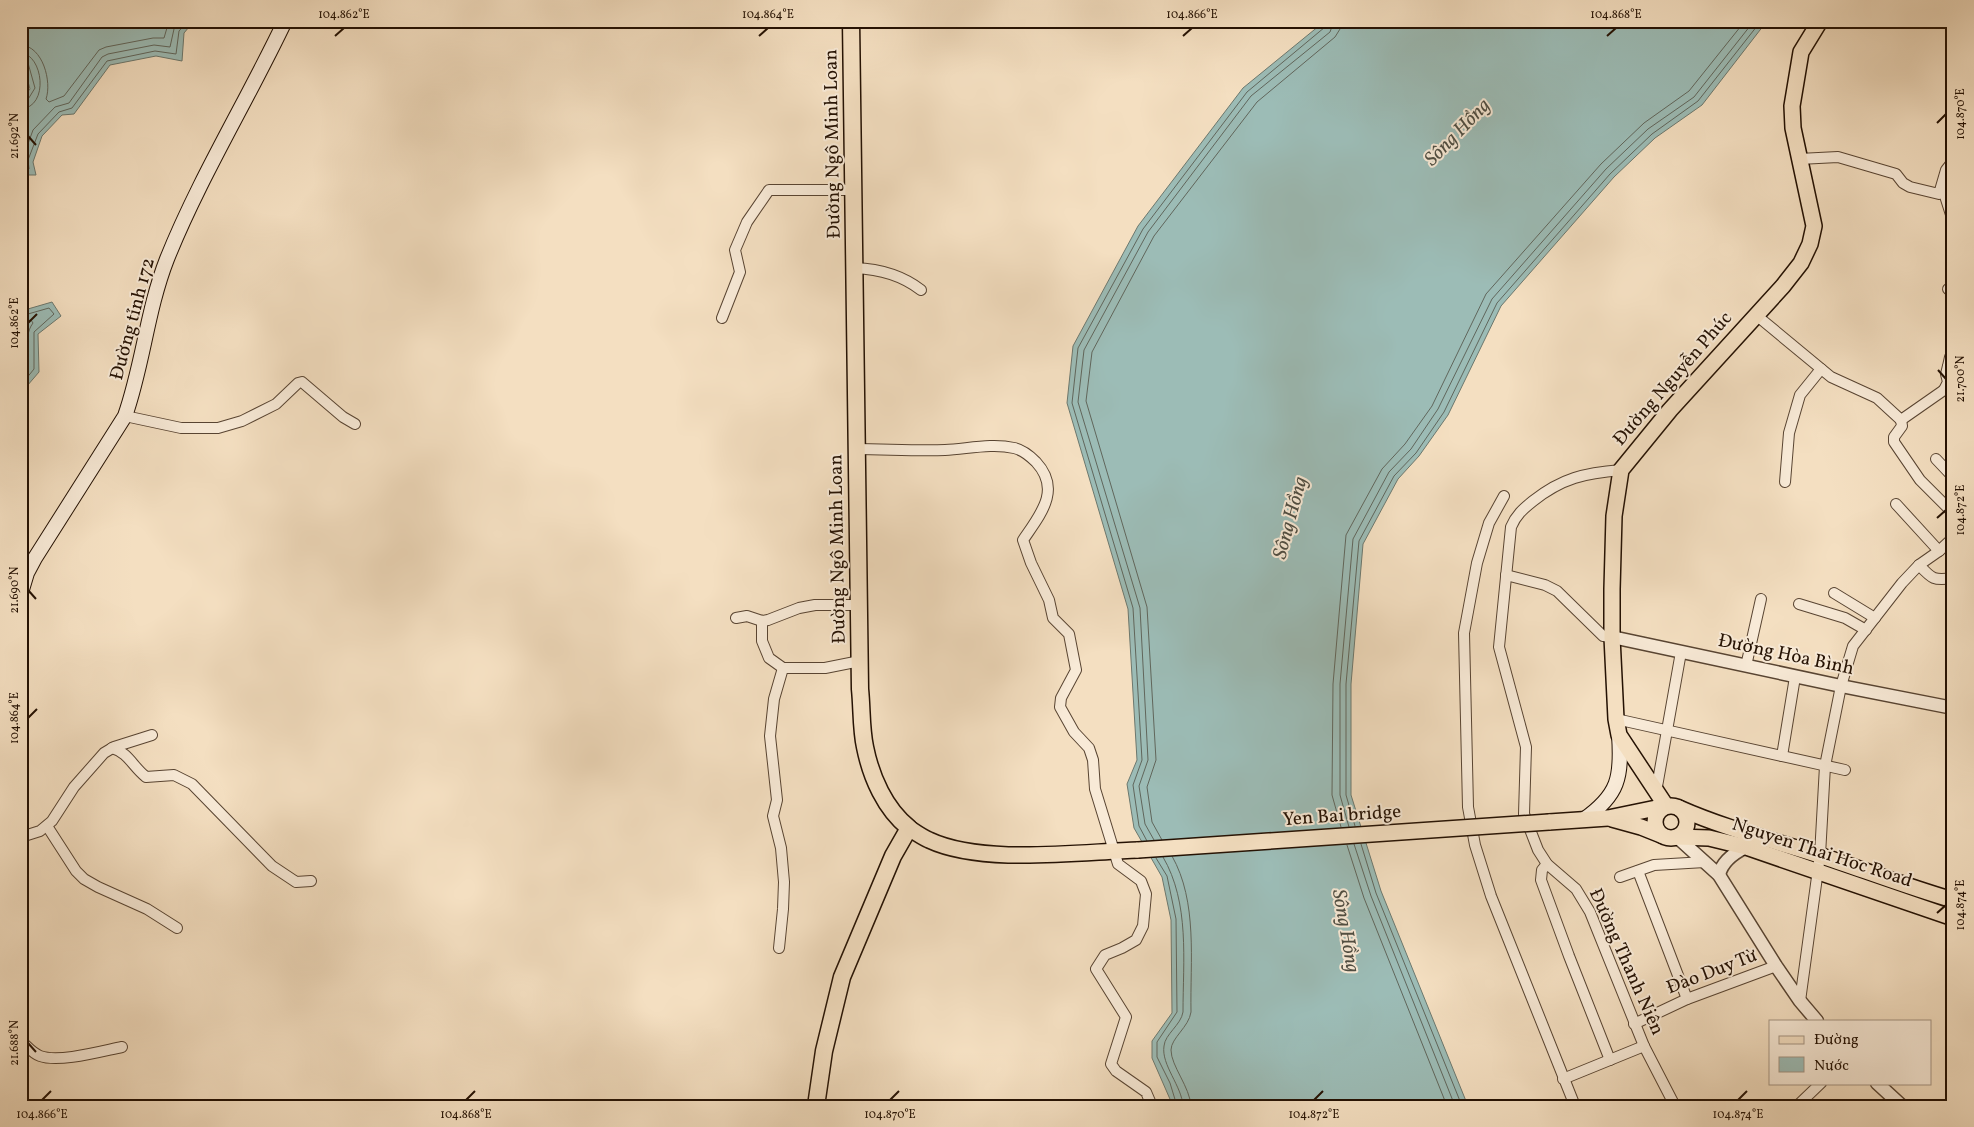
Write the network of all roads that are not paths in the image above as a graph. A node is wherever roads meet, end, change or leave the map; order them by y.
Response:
1 (284, 21) edge
2 (851, 21) edge
3 (1820, 21) edge
4 (1799, 158) junction
5 (1953, 161) edge
6 (854, 190) junction
7 (1945, 196) dead end
8 (1953, 221) edge
9 (855, 268) junction
10 (921, 290) dead end
11 (1756, 315) junction
12 (722, 318) dead end
13 (1953, 354) edge
14 (1821, 369) junction
15 (1948, 391) edge
16 (125, 416) junction
17 (1901, 420) junction
18 (355, 424) dead end
19 (856, 449) junction
20 (1936, 459) dead end
21 (1621, 470) junction
22 (1953, 477) edge
23 (1785, 482) dead end
24 (1504, 496) dead end
25 (1896, 504) dead end
26 (1953, 513) edge
27 (1953, 538) edge
28 (1939, 551) junction
29 (1920, 565) junction
30 (24, 570) edge
31 (1506, 575) junction
32 (1953, 578) edge
33 (21, 593) edge
34 (1834, 593) dead end
35 (1761, 599) dead end
36 (1799, 604) dead end
37 (860, 605) junction
38 (736, 618) dead end
39 (1875, 618) junction
40 (762, 621) junction
41 (1866, 630) junction
42 (1612, 637) junction
43 (1681, 652) junction
44 (860, 661) junction
45 (1746, 666) junction
46 (784, 668) junction
47 (1795, 677) junction
48 (1841, 686) junction
49 (1953, 708) edge
50 (1616, 719) junction
51 (1667, 731) junction
52 (152, 735) dead end
53 (1619, 736) junction
54 (112, 748) junction
55 (1782, 756) junction
56 (1825, 766) junction
57 (1845, 770) dead end
58 (1656, 792) junction
59 (1672, 807) junction
60 (1608, 818) junction
61 (1584, 820) junction
62 (47, 826) junction
63 (909, 828) junction
64 (1669, 836) junction
65 (21, 838) edge
66 (1746, 846) junction
67 (1138, 850) joint
68 (1113, 851) junction
69 (1820, 855) junction
70 (1705, 862) junction
71 (1547, 864) junction
72 (1638, 871) junction
73 (1818, 872) junction
74 (1719, 875) junction
75 (1620, 877) dead end
76 (311, 881) dead end
77 (1953, 900) edge
78 (1953, 918) edge
79 (176, 928) dead end
80 (779, 948) dead end
81 (1776, 966) junction
82 (1687, 999) junction
83 (1800, 1001) junction
84 (1816, 1020) edge
85 (1634, 1024) junction
86 (21, 1041) edge
87 (122, 1046) dead end
88 (1644, 1046) junction
89 (1610, 1060) junction
90 (1563, 1079) junction
91 (1820, 1084) edge
92 (1878, 1084) edge
93 (816, 1106) edge
94 (1152, 1106) edge
95 (1575, 1106) edge
96 (1675, 1106) edge
97 (1797, 1106) edge
98 (1902, 1106) edge

1 - 16 main road, Đường tỉnh 172
2 - 6 highway, Đường Ngô Minh Loan
3 - 4 main road, Đường Nguyễn Phúc
4 - 5 street
4 - 11 main road, Đường Nguyễn Phúc
6 - 9 highway, Đường Ngô Minh Loan
6 - 12 street
7 - 8 street
9 - 10 street
9 - 19 highway, Đường Ngô Minh Loan
11 - 14 street
11 - 21 main road, Đường Nguyễn Phúc
13 - 15 street
14 - 17 street
14 - 23 street
15 - 17 street
16 - 18 street
16 - 30 main road, Đường tỉnh 172
17 - 26 street
19 - 37 highway, Đường Ngô Minh Loan
19 - 68 street
20 - 22 street
21 - 31 street, Đường Thanh Niên
21 - 42 main road, Đường Nguyễn Phúc
24 - 90 street
25 - 28 street
27 - 28 street
28 - 29 street
29 - 32 street
29 - 39 street
30 - 33 main road, Đường tỉnh 172
31 - 42 street
31 - 71 street, Đường Thanh Niên
34 - 39 street
35 - 45 street
36 - 41 street
37 - 40 street
37 - 44 highway, Đường Ngô Minh Loan
38 - 40 street
39 - 41 street
40 - 46 street
41 - 48 street
42 - 43 street, Đường Hòa Bình
42 - 50 main road, Đường Nguyễn Phúc
43 - 45 street, Đường Hòa Bình
43 - 51 street
44 - 46 street
44 - 63 highway, Đường Ngô Minh Loan
45 - 47 street, Đường Hòa Bình
46 - 80 street
47 - 48 street, Đường Hòa Bình
47 - 55 street
48 - 49 street, Đường Hòa Bình
48 - 56 street
50 - 51 street
50 - 53 main road, Đường Nguyễn Phúc
51 - 55 street
51 - 58 street
52 - 54 street
53 - 58 main road, Đường Nguyễn Phúc
53 - 61 main road
54 - 62 street
54 - 76 street
55 - 56 street
56 - 57 street
56 - 69 street
58 - 59 main road, Đường Nguyễn Phúc
59 - 60 main road
59 - 64 main road
59 - 64 main road
59 - 69 main road, Nguyen Thai Hoc Road
60 - 61 main road
60 - 64 main road, Nguyen Thai Hoc Road
61 - 67 main road, Yen Bai bridge, bridge
62 - 65 street
62 - 79 street
63 - 68 main road, Đường Ngô Minh Loan
63 - 93 highway
64 - 66 main road, Nguyen Thai Hoc Road
64 - 70 street
66 - 73 main road, Nguyen Thai Hoc Road
66 - 74 street
67 - 68 main road, Đường Ngô Minh Loan
68 - 94 street
69 - 73 street
69 - 77 main road, Nguyen Thai Hoc Road
70 - 72 street
70 - 74 street
71 - 85 street, Đường Thanh Niên
71 - 89 street
72 - 75 street
72 - 82 street
73 - 78 main road, Nguyen Thai Hoc Road
73 - 83 street
74 - 81 street
81 - 82 street, Đào Duy Từ
81 - 83 street
82 - 85 street, Đào Duy Từ
83 - 84 street
85 - 88 street, Đường Thanh Niên
86 - 87 street
88 - 89 street
88 - 96 street, Đường Thanh Niên
89 - 90 street
90 - 95 street
91 - 97 street
92 - 98 street

